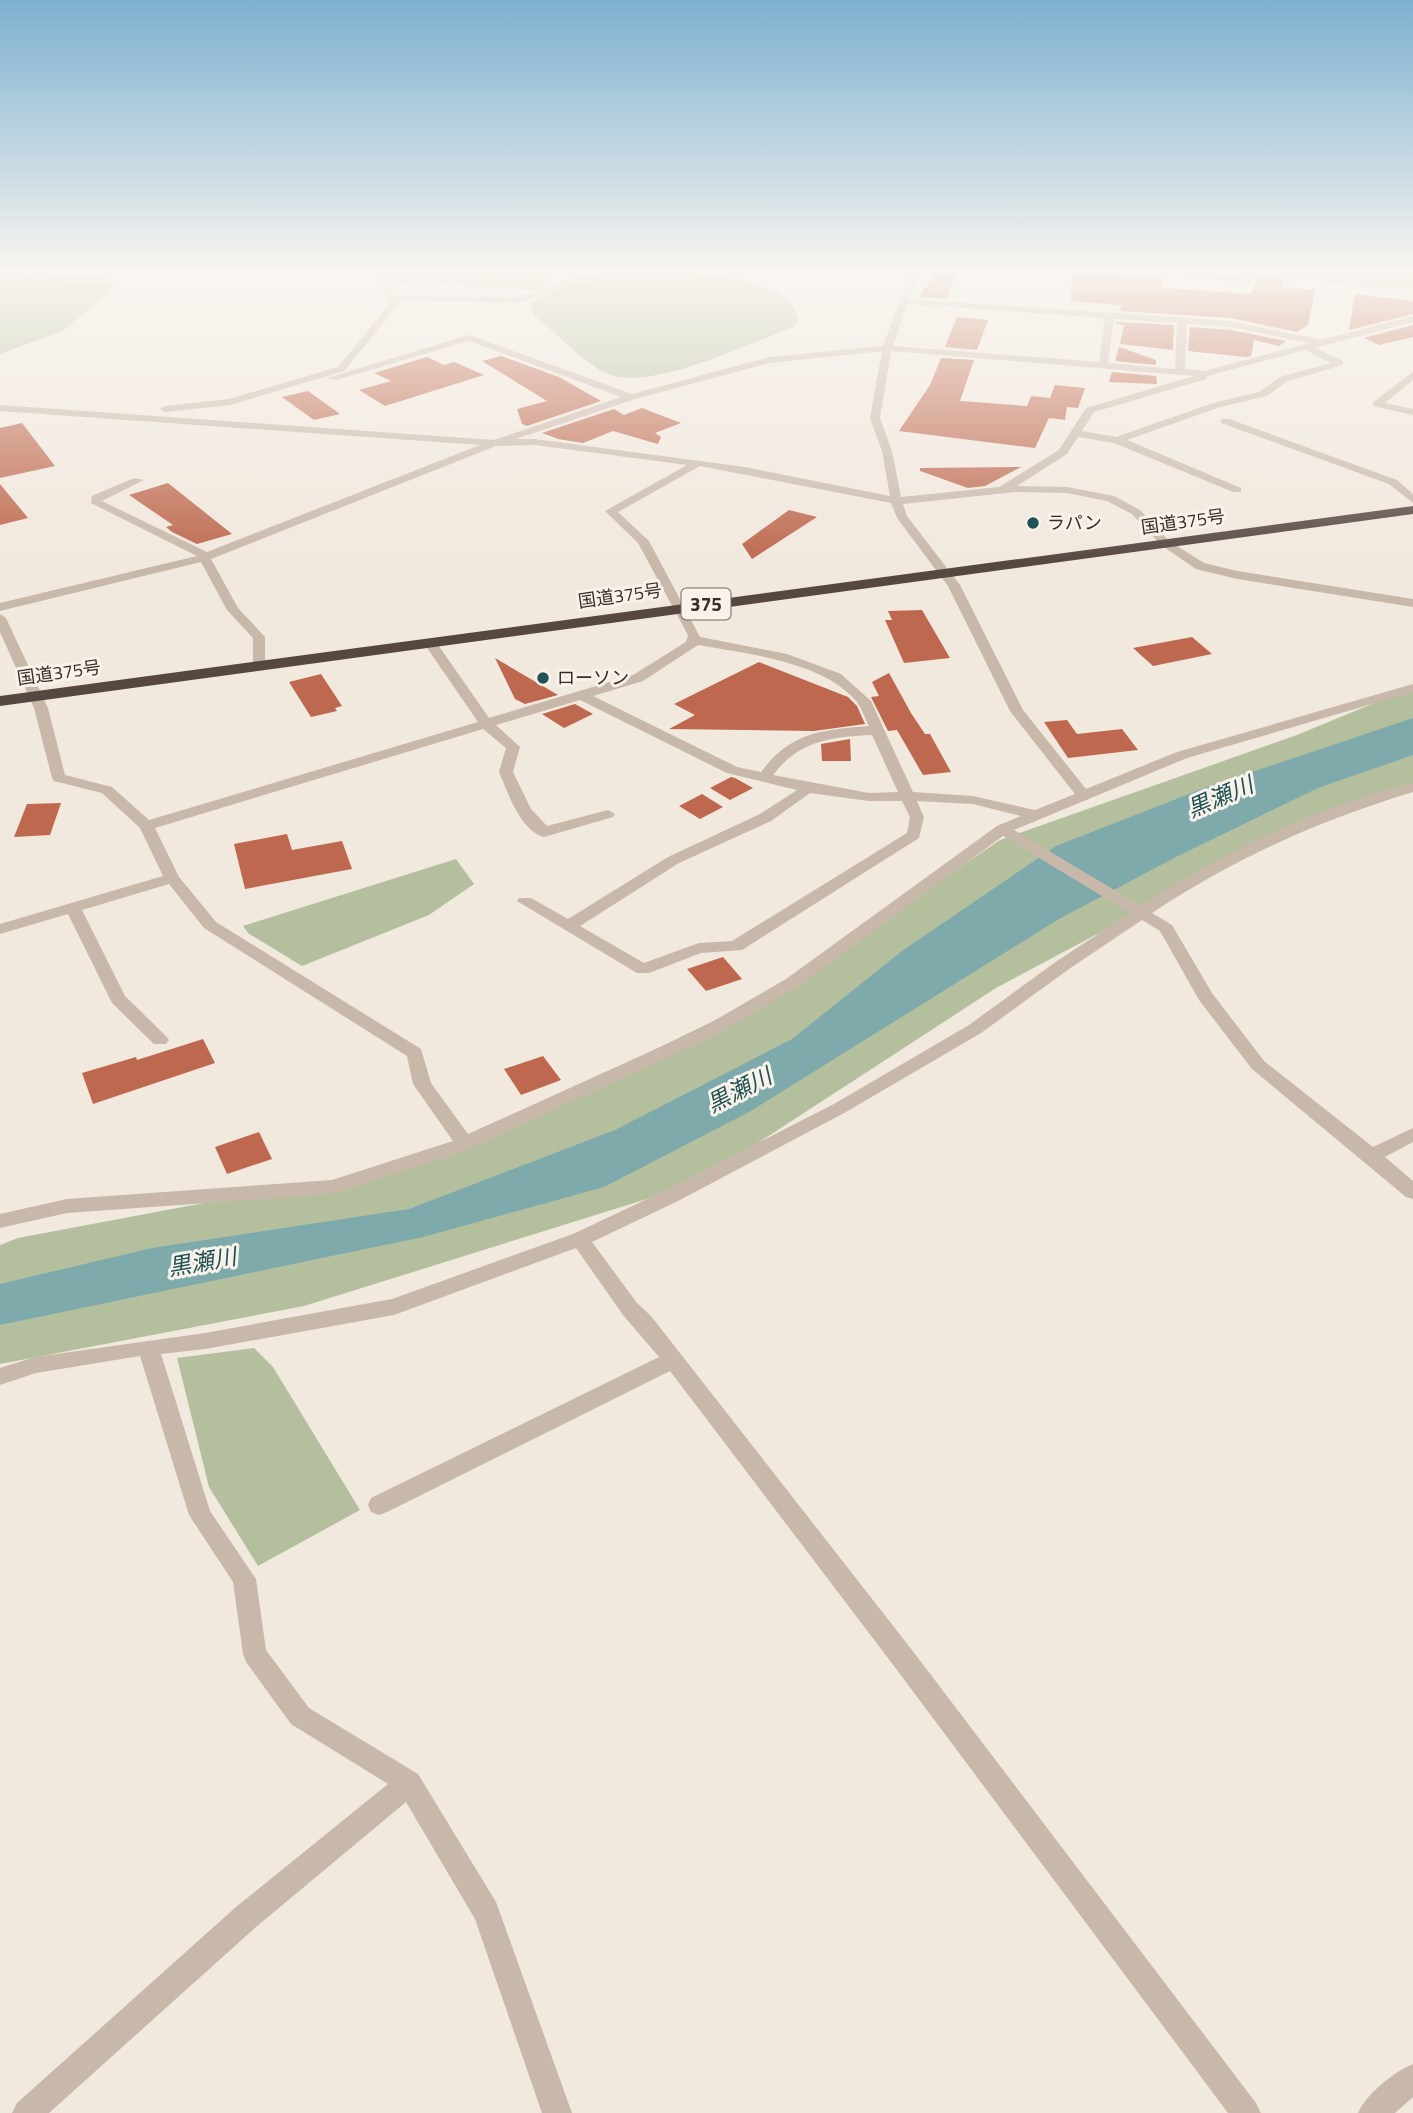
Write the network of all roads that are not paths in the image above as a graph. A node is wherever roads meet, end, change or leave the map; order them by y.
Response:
1 (343, 367) edge
2 (373, 367) edge
3 (548, 367) edge
4 (745, 367) edge
5 (884, 367) edge
6 (1111, 367) edge
7 (1181, 367) edge
8 (1232, 367) edge
9 (1327, 367) edge
10 (1181, 372) junction
11 (1204, 374) junction
12 (1413, 375) edge
13 (631, 397) junction
14 (0, 408) edge
15 (1413, 412) edge
16 (126, 416) junction
17 (190, 421) junction
18 (1225, 421) dead end
19 (1075, 433) junction
20 (1117, 440) junction
21 (495, 443) junction
22 (698, 463) junction
23 (138, 480) dead end
24 (1001, 490) junction
25 (1237, 490) dead end
26 (1413, 500) edge
27 (895, 501) junction
28 (1413, 510) edge
29 (1165, 543) junction
30 (203, 558) junction
31 (946, 573) junction
32 (1413, 603) edge
33 (0, 607) edge
34 (678, 608) junction
35 (0, 618) edge
36 (693, 640) junction
37 (429, 642) junction
38 (260, 665) junction
39 (1413, 688) edge
40 (581, 695) junction
41 (36, 696) junction
42 (0, 701) edge
43 (486, 723) junction
44 (878, 730) junction
45 (764, 778) junction
46 (1413, 787) edge
47 (807, 788) junction
48 (1083, 795) junction
49 (908, 797) junction
50 (608, 814) dead end
51 (1036, 814) junction
52 (146, 826) junction
53 (1008, 832) junction
54 (172, 878) junction
55 (525, 901) dead end
56 (74, 907) junction
57 (1137, 912) junction
58 (568, 926) junction
59 (0, 929) edge
60 (160, 1041) dead end
61 (1413, 1134) edge
62 (464, 1143) junction
63 (1372, 1156) junction
64 (1413, 1192) edge
65 (0, 1221) edge
66 (580, 1239) junction
67 (148, 1347) junction
68 (673, 1360) junction
69 (0, 1377) edge
70 (379, 1505) dead end
71 (409, 1783) junction
72 (1413, 2078) edge
73 (27, 2113) edge
74 (556, 2113) edge
75 (1246, 2113) edge
76 (1373, 2113) edge

1 - 16 street
2 - 17 street
3 - 13 street
4 - 13 street
5 - 27 street
6 - 10 street
7 - 10 street
8 - 11 street
9 - 20 street
10 - 11 street
11 - 19 street
12 - 15 street
13 - 21 street
14 - 16 street
16 - 17 street
17 - 21 street
18 - 26 street
19 - 20 street
19 - 24 street
20 - 25 street
21 - 22 street
21 - 30 street
22 - 27 street
22 - 34 street
23 - 30 street
24 - 27 street
24 - 29 street
27 - 31 street
28 - 29 highway, 国道375号 / 375
29 - 31 highway, 国道375号 / 375
29 - 32 street
30 - 33 street
30 - 38 street
31 - 34 highway, 国道375号 / 375
31 - 48 street
34 - 36 street
34 - 37 highway, 国道375号 / 375
35 - 41 street
36 - 40 street
36 - 44 street
37 - 38 highway, 国道375号 / 375
37 - 43 street
38 - 41 highway, 国道375号 / 375
39 - 48 street
40 - 43 street
40 - 45 street
41 - 42 highway, 国道375号 / 375
41 - 52 street
43 - 50 street
43 - 52 street
44 - 45 street
44 - 49 street
45 - 47 street
46 - 57 street
47 - 49 street
47 - 58 street
48 - 51 street
49 - 51 street
49 - 58 street
51 - 53 street
52 - 54 street
53 - 57 street
53 - 62 street
54 - 56 street
54 - 62 street
55 - 58 street
56 - 59 street
56 - 60 street
57 - 63 street
57 - 66 street
61 - 63 street
62 - 65 street
63 - 64 street
66 - 67 street
66 - 68 street
67 - 69 street
67 - 71 street
68 - 70 street
68 - 75 street
71 - 73 street
71 - 74 street
72 - 76 street

